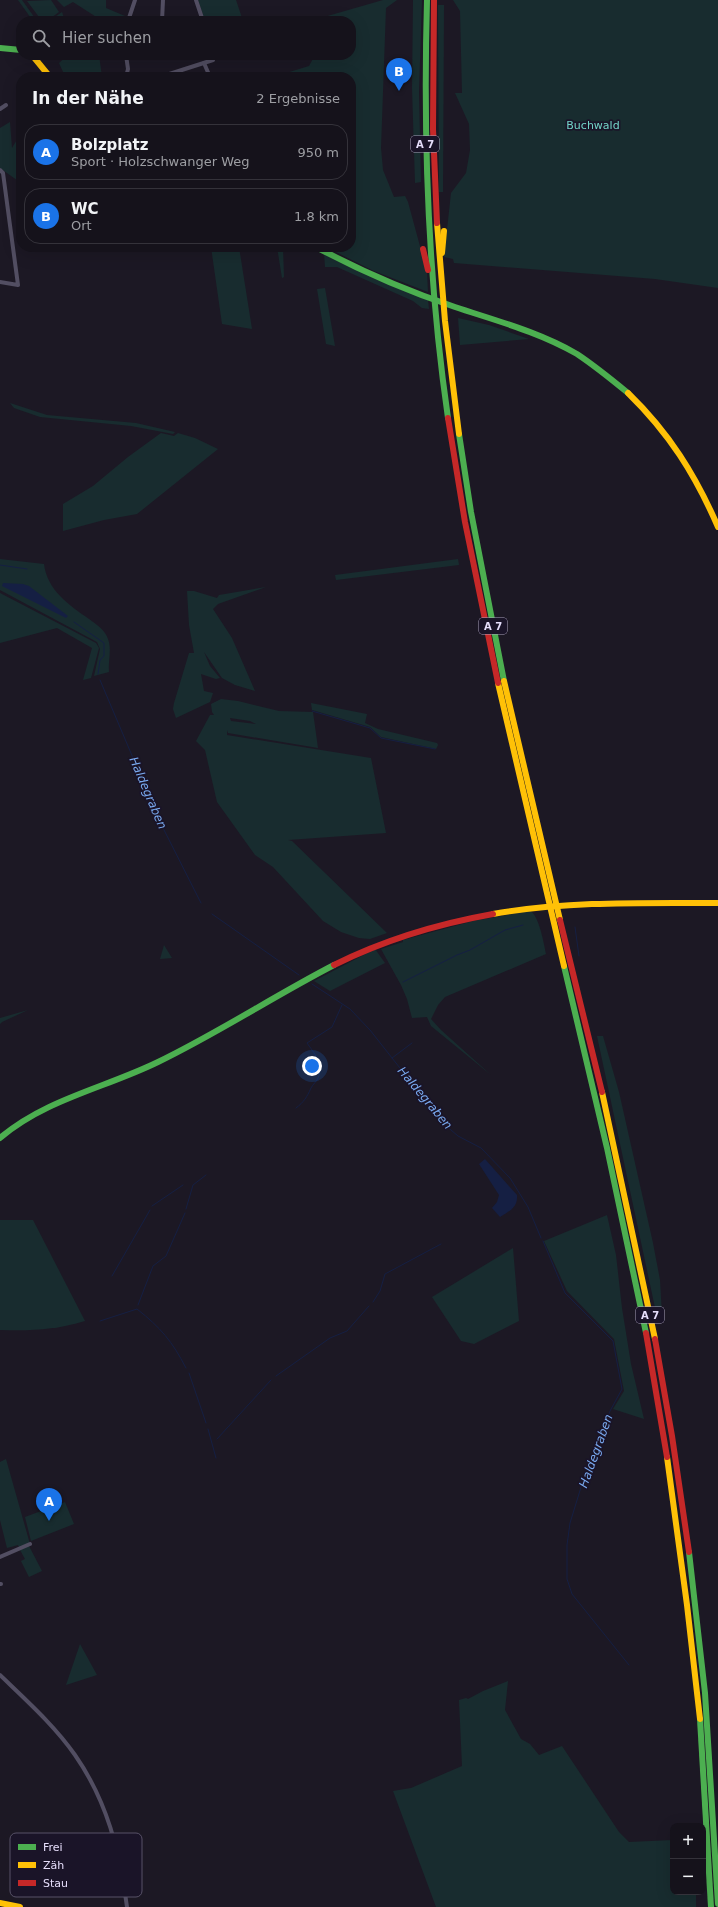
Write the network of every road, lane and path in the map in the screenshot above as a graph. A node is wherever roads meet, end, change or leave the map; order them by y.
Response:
1 (135, 0) edge
2 (162, 0) edge
3 (196, 0) edge
4 (426, 0) edge
5 (434, 0) edge
6 (130, 16) edge
7 (162, 16) edge
8 (201, 16) edge
9 (0, 48) edge
10 (16, 50) edge
11 (36, 60) edge
12 (127, 60) edge
13 (213, 60) edge
14 (204, 64) junction
15 (180, 71) joint
16 (45, 72) edge
17 (127, 72) edge
18 (177, 72) edge
19 (208, 72) edge
20 (6, 106) dead end
21 (0, 109) edge
22 (1, 171) edge
23 (444, 231) dead end
24 (424, 249) dead end
25 (325, 252) edge
26 (440, 275) junction
27 (0, 282) edge
28 (434, 287) junction
29 (718, 526) edge
30 (718, 903) edge
31 (1, 1133) edge
32 (30, 1544) dead end
33 (0, 1558) edge
34 (0, 1675) edge
35 (705, 1751) junction
36 (113, 1833) edge
37 (126, 1897) edge
38 (0, 1904) edge
39 (718, 1904) edge
40 (20, 1907) edge
41 (127, 1907) edge
42 (711, 1907) edge

1 - 6 street
2 - 7 street
3 - 8 street
4 - 28 main road, A 7
5 - 26 main road, A 7
9 - 10 main road
11 - 16 main road
12 - 17 street
13 - 14 street
14 - 15 street
14 - 19 street
15 - 18 street
20 - 21 street
22 - 27 street
23 - 26 main road
24 - 28 main road
25 - 29 main road
26 - 35 main road, A 7
28 - 35 main road, A 7
30 - 31 main road
32 - 33 street
34 - 36 street
35 - 39 main road, A 7
35 - 42 main road, A 7
37 - 41 street
38 - 40 main road

